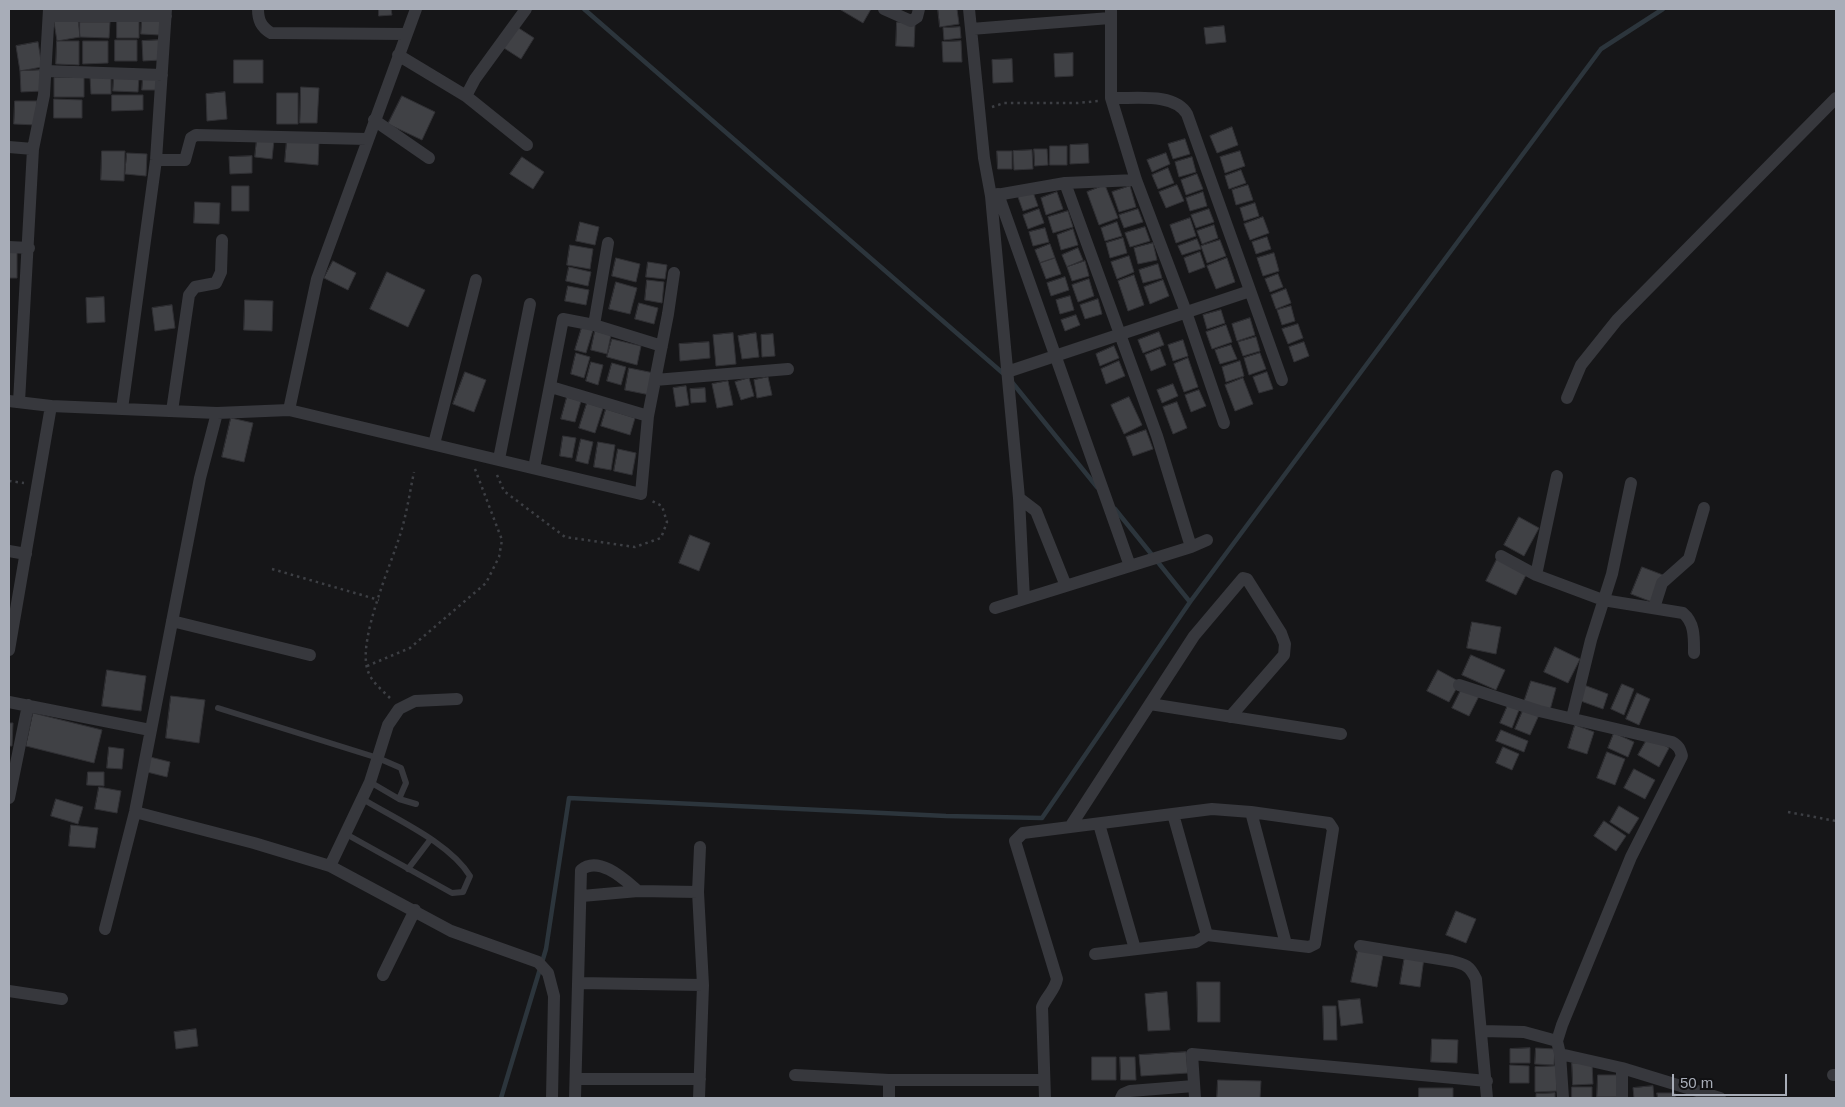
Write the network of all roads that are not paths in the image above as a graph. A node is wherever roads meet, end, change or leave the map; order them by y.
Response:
1 (258, 9) edge
2 (416, 9) edge
3 (526, 9) edge
4 (884, 9) edge
5 (919, 9) edge
6 (969, 9) edge
7 (49, 12) edge
8 (166, 13) edge
9 (1110, 14) edge
10 (971, 28) junction
11 (406, 34) junction
12 (398, 55) junction
13 (45, 71) junction
14 (162, 75) junction
15 (466, 96) junction
16 (1111, 98) junction
17 (1836, 98) edge
18 (374, 120) junction
19 (368, 139) junction
20 (527, 145) dead end
21 (9, 146) edge
22 (33, 149) junction
23 (429, 158) dead end
24 (156, 160) junction
25 (1136, 180) junction
26 (1066, 183) junction
27 (995, 195) junction
28 (222, 240) dead end
29 (608, 243) dead end
30 (9, 247) edge
31 (29, 248) junction
32 (674, 273) dead end
33 (476, 280) dead end
34 (1250, 291) junction
35 (530, 304) dead end
36 (1186, 312) junction
37 (594, 325) junction
38 (1119, 334) junction
39 (662, 346) junction
40 (1054, 355) junction
41 (788, 369) dead end
42 (1007, 375) junction
43 (655, 380) junction
44 (1282, 380) dead end
45 (551, 387) junction
46 (1567, 398) dead end
47 (14, 402) edge
48 (51, 406) junction
49 (122, 409) junction
50 (289, 410) junction
51 (172, 411) junction
52 (217, 413) junction
53 (648, 416) junction
54 (1224, 423) dead end
55 (434, 444) junction
56 (494, 458) junction
57 (534, 468) junction
58 (1556, 476) dead end
59 (1631, 483) dead end
60 (1019, 498) junction
61 (1704, 508) dead end
62 (1207, 540) dead end
63 (1191, 547) junction
64 (9, 551) edge
65 (26, 554) junction
66 (1500, 556) dead end
67 (1130, 566) junction
68 (1536, 575) junction
69 (1066, 586) junction
70 (1024, 599) junction
71 (1603, 600) junction
72 (995, 608) dead end
73 (1654, 608) junction
74 (12, 615) edge
75 (172, 621) junction
76 (9, 650) edge
77 (1694, 653) dead end
78 (310, 655) dead end
79 (1459, 685) dead end
80 (458, 699) dead end
81 (9, 702) edge
82 (1150, 704) junction
83 (28, 705) junction
84 (218, 708) dead end
85 (1230, 717) junction
86 (1572, 718) junction
87 (150, 730) junction
88 (1341, 734) dead end
89 (378, 758) junction
90 (370, 782) junction
91 (9, 798) edge
92 (361, 798) junction
93 (399, 799) junction
94 (416, 804) dead end
95 (135, 812) junction
96 (1251, 812) junction
97 (1173, 814) junction
98 (1099, 824) junction
99 (1070, 827) junction
100 (346, 834) junction
101 (430, 840) junction
102 (700, 847) dead end
103 (330, 866) junction
104 (408, 869) junction
105 (638, 891) junction
106 (698, 892) junction
107 (582, 896) junction
108 (415, 910) junction
109 (106, 929) dead end
110 (1207, 935) junction
111 (1286, 944) junction
112 (1360, 946) dead end
113 (1135, 949) junction
114 (1095, 954) dead end
115 (383, 975) dead end
116 (578, 983) junction
117 (703, 985) junction
118 (9, 991) edge
119 (62, 999) dead end
120 (1482, 1030) junction
121 (1559, 1047) junction
122 (1622, 1068) junction
123 (795, 1075) dead end
124 (576, 1079) junction
125 (700, 1079) junction
126 (888, 1080) junction
127 (1044, 1080) junction
128 (1487, 1080) junction
129 (1194, 1092) edge
130 (1686, 1092) edge
131 (552, 1098) edge
132 (575, 1098) edge
133 (699, 1098) edge
134 (889, 1098) edge
135 (1045, 1098) edge
136 (1121, 1098) edge
137 (1488, 1098) edge
138 (1563, 1098) edge
139 (1622, 1098) edge
140 (1720, 1098) edge

1 - 11 street
2 - 11 street
3 - 15 street
4 - 5 street
6 - 10 street
7 - 8 street
7 - 13 street
8 - 14 street
9 - 10 street
9 - 16 street
10 - 27 street
11 - 12 street
12 - 15 street
12 - 18 street
13 - 14 street
13 - 22 street
14 - 24 street
15 - 20 street
16 - 25 street
16 - 34 street
17 - 46 street
18 - 19 street
18 - 23 street
19 - 24 street
19 - 50 street
21 - 22 street
22 - 31 street
24 - 49 street
25 - 26 street
25 - 36 street
26 - 27 street
26 - 38 street
27 - 40 street
27 - 42 street
28 - 51 street
29 - 37 street
30 - 31 street
31 - 47 street
32 - 39 street
33 - 55 street
34 - 36 street
34 - 44 street
35 - 56 street
36 - 38 street
36 - 54 street
37 - 39 street
37 - 45 street
38 - 40 street
38 - 63 street
39 - 43 street
40 - 42 street
40 - 67 street
41 - 43 street
42 - 60 street
43 - 53 street
45 - 53 street
45 - 57 street
47 - 48 street
48 - 49 street
48 - 65 street
49 - 51 street
50 - 52 street
50 - 55 street
51 - 52 street
52 - 75 street
53 - 57 street
55 - 56 street
56 - 57 street
58 - 68 street
59 - 71 street
60 - 69 street
60 - 70 street
61 - 73 street
62 - 63 street
63 - 67 street
64 - 65 street
65 - 74 street
66 - 68 street
67 - 69 street
68 - 71 street
69 - 70 street
70 - 72 street
71 - 73 street
71 - 86 street
73 - 77 street
74 - 76 street
75 - 78 street
75 - 87 street
79 - 86 street
80 - 89 street
81 - 83 street
82 - 85 street
82 - 85 street
82 - 99 street
83 - 87 street
83 - 91 street
84 - 89 lane
85 - 88 street
86 - 121 street
87 - 95 street
89 - 90 street
89 - 93 lane
90 - 92 street
90 - 93 lane
92 - 100 street
92 - 101 lane
93 - 94 lane
95 - 103 street
95 - 109 street
96 - 97 street
96 - 111 street
96 - 111 street
97 - 98 street
97 - 110 street
98 - 99 street
98 - 113 street
99 - 127 street
100 - 103 street
100 - 104 lane
101 - 104 lane
101 - 104 lane
102 - 106 street
103 - 108 street
105 - 106 street
105 - 107 street
105 - 107 street
106 - 117 street
107 - 116 street
108 - 115 street
108 - 131 street
110 - 111 street
110 - 113 street
112 - 120 street
113 - 114 street
116 - 117 street
116 - 124 street
117 - 125 street
118 - 119 street
120 - 121 street
120 - 128 street
121 - 122 street
121 - 138 street
122 - 130 street
122 - 139 street
123 - 126 street
124 - 125 street
124 - 132 street
125 - 133 street
126 - 127 street
126 - 134 street
127 - 135 street
128 - 129 street
128 - 137 street
129 - 136 street
130 - 140 street

